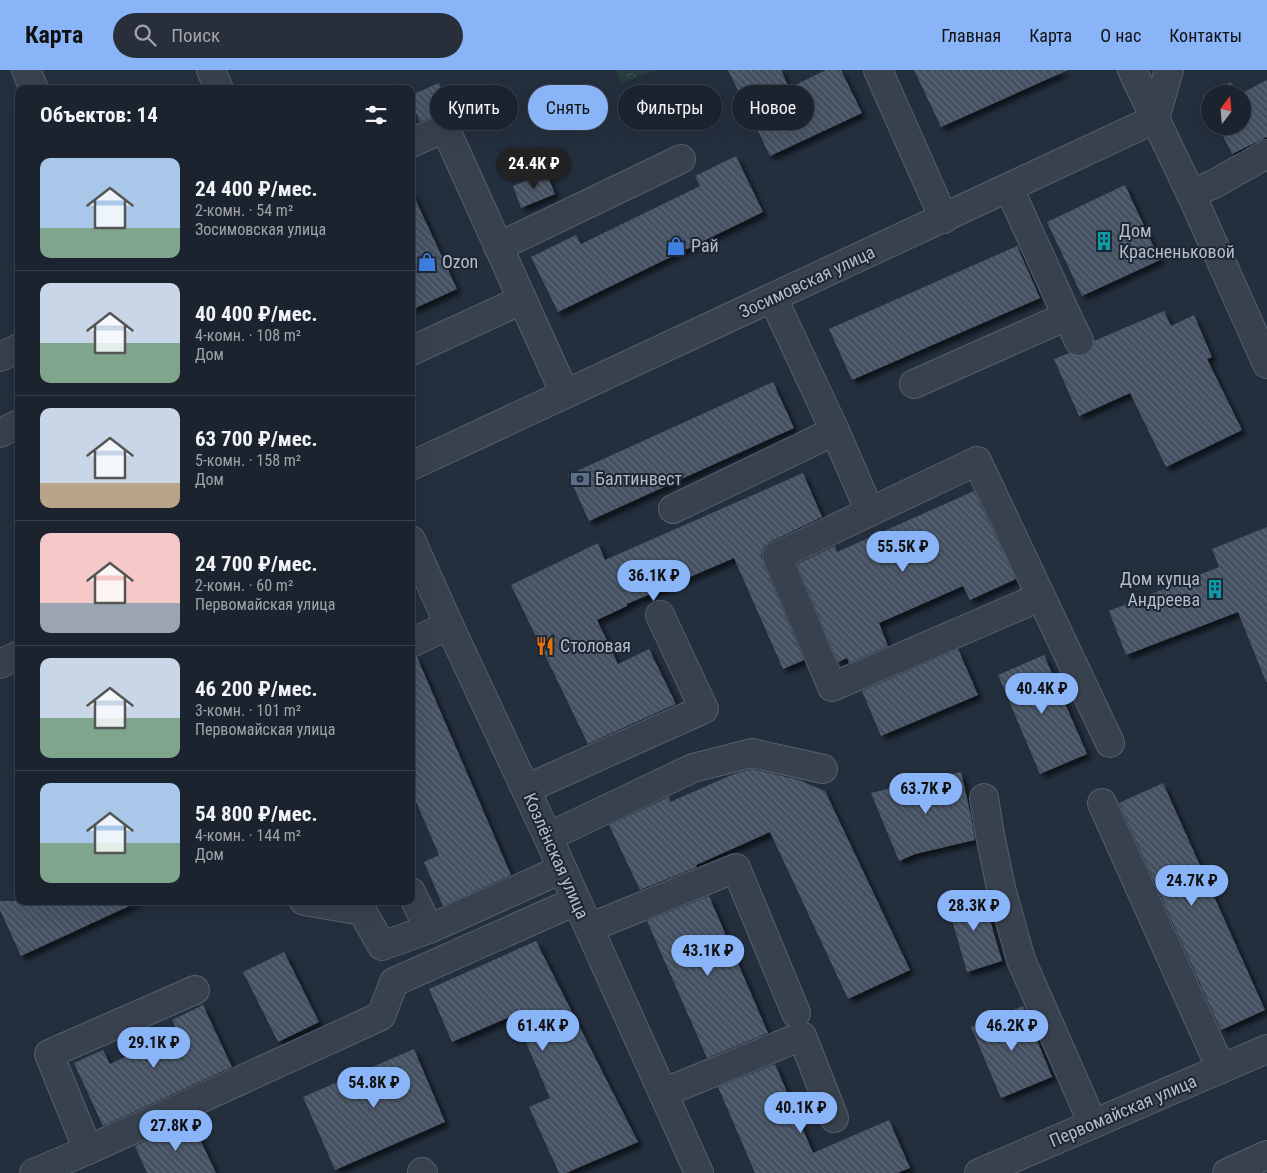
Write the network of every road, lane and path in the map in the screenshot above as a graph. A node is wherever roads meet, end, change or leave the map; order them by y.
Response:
1 (26, 70) edge
2 (211, 70) edge
3 (1132, 70) edge
4 (1169, 70) edge
5 (884, 72) edge
6 (32, 85) edge
7 (217, 85) edge
8 (1156, 119) junction
9 (415, 141) edge
10 (1267, 154) edge
11 (682, 159) dead end
12 (1009, 188) junction
13 (1191, 194) junction
14 (944, 219) junction
15 (498, 247) junction
16 (773, 298) junction
17 (522, 300) junction
18 (1067, 316) junction
19 (1079, 341) dead end
20 (415, 348) edge
21 (15, 350) edge
22 (1266, 356) edge
23 (0, 357) edge
24 (914, 384) dead end
25 (565, 394) junction
26 (15, 426) edge
27 (835, 431) junction
28 (0, 433) edge
29 (415, 464) edge
30 (673, 509) dead end
31 (870, 512) junction
32 (415, 549) edge
33 (1040, 597) junction
34 (660, 615) dead end
35 (449, 625) junction
36 (415, 641) edge
37 (15, 657) edge
38 (0, 664) edge
39 (1110, 743) dead end
40 (823, 769) dead end
41 (526, 789) junction
42 (984, 798) dead end
43 (1102, 803) dead end
44 (548, 837) junction
45 (562, 869) junction
46 (415, 900) edge
47 (576, 901) junction
48 (327, 905) edge
49 (429, 928) junction
50 (589, 928) junction
51 (195, 990) dead end
52 (796, 1013) dead end
53 (1267, 1049) edge
54 (1221, 1069) junction
55 (663, 1093) junction
56 (834, 1118) dead end
57 (1093, 1124) junction
58 (88, 1150) junction
59 (1267, 1155) edge
60 (34, 1173) edge
61 (699, 1173) edge
62 (980, 1173) edge
63 (1227, 1173) edge

1 - 6 street
2 - 7 street
3 - 8 street
4 - 8 street
5 - 14 street
8 - 12 street, Зосимовская улица
8 - 13 street
9 - 15 street
10 - 13 street
11 - 15 street
12 - 14 street, Зосимовская улица
12 - 18 street
13 - 22 street
14 - 16 street, Зосимовская улица
15 - 17 street
16 - 25 street, Зосимовская улица
16 - 27 street
17 - 20 street
17 - 25 street
18 - 19 street
18 - 24 street
21 - 23 street
25 - 29 street, Зосимовская улица
26 - 28 street
27 - 30 street
27 - 31 street
31 - 33 street
31 - 33 street
32 - 35 street, Козлёнская улица
33 - 39 street
34 - 41 street
35 - 36 street
35 - 41 street, Козлёнская улица
37 - 38 street
40 - 44 street
41 - 44 street, Козлёнская улица
42 - 57 street
43 - 54 street
44 - 45 street, Козлёнская улица
45 - 47 street, Козлёнская улица
45 - 49 street
46 - 49 street
47 - 50 street, Козлёнская улица
47 - 58 street
48 - 49 street
50 - 52 street
50 - 55 street, Козлёнская улица
51 - 58 street
53 - 54 street, Первомайская улица
54 - 57 street, Первомайская улица
55 - 56 street
55 - 61 street, Козлёнская улица
57 - 62 street, Первомайская улица
58 - 60 street
59 - 63 street

